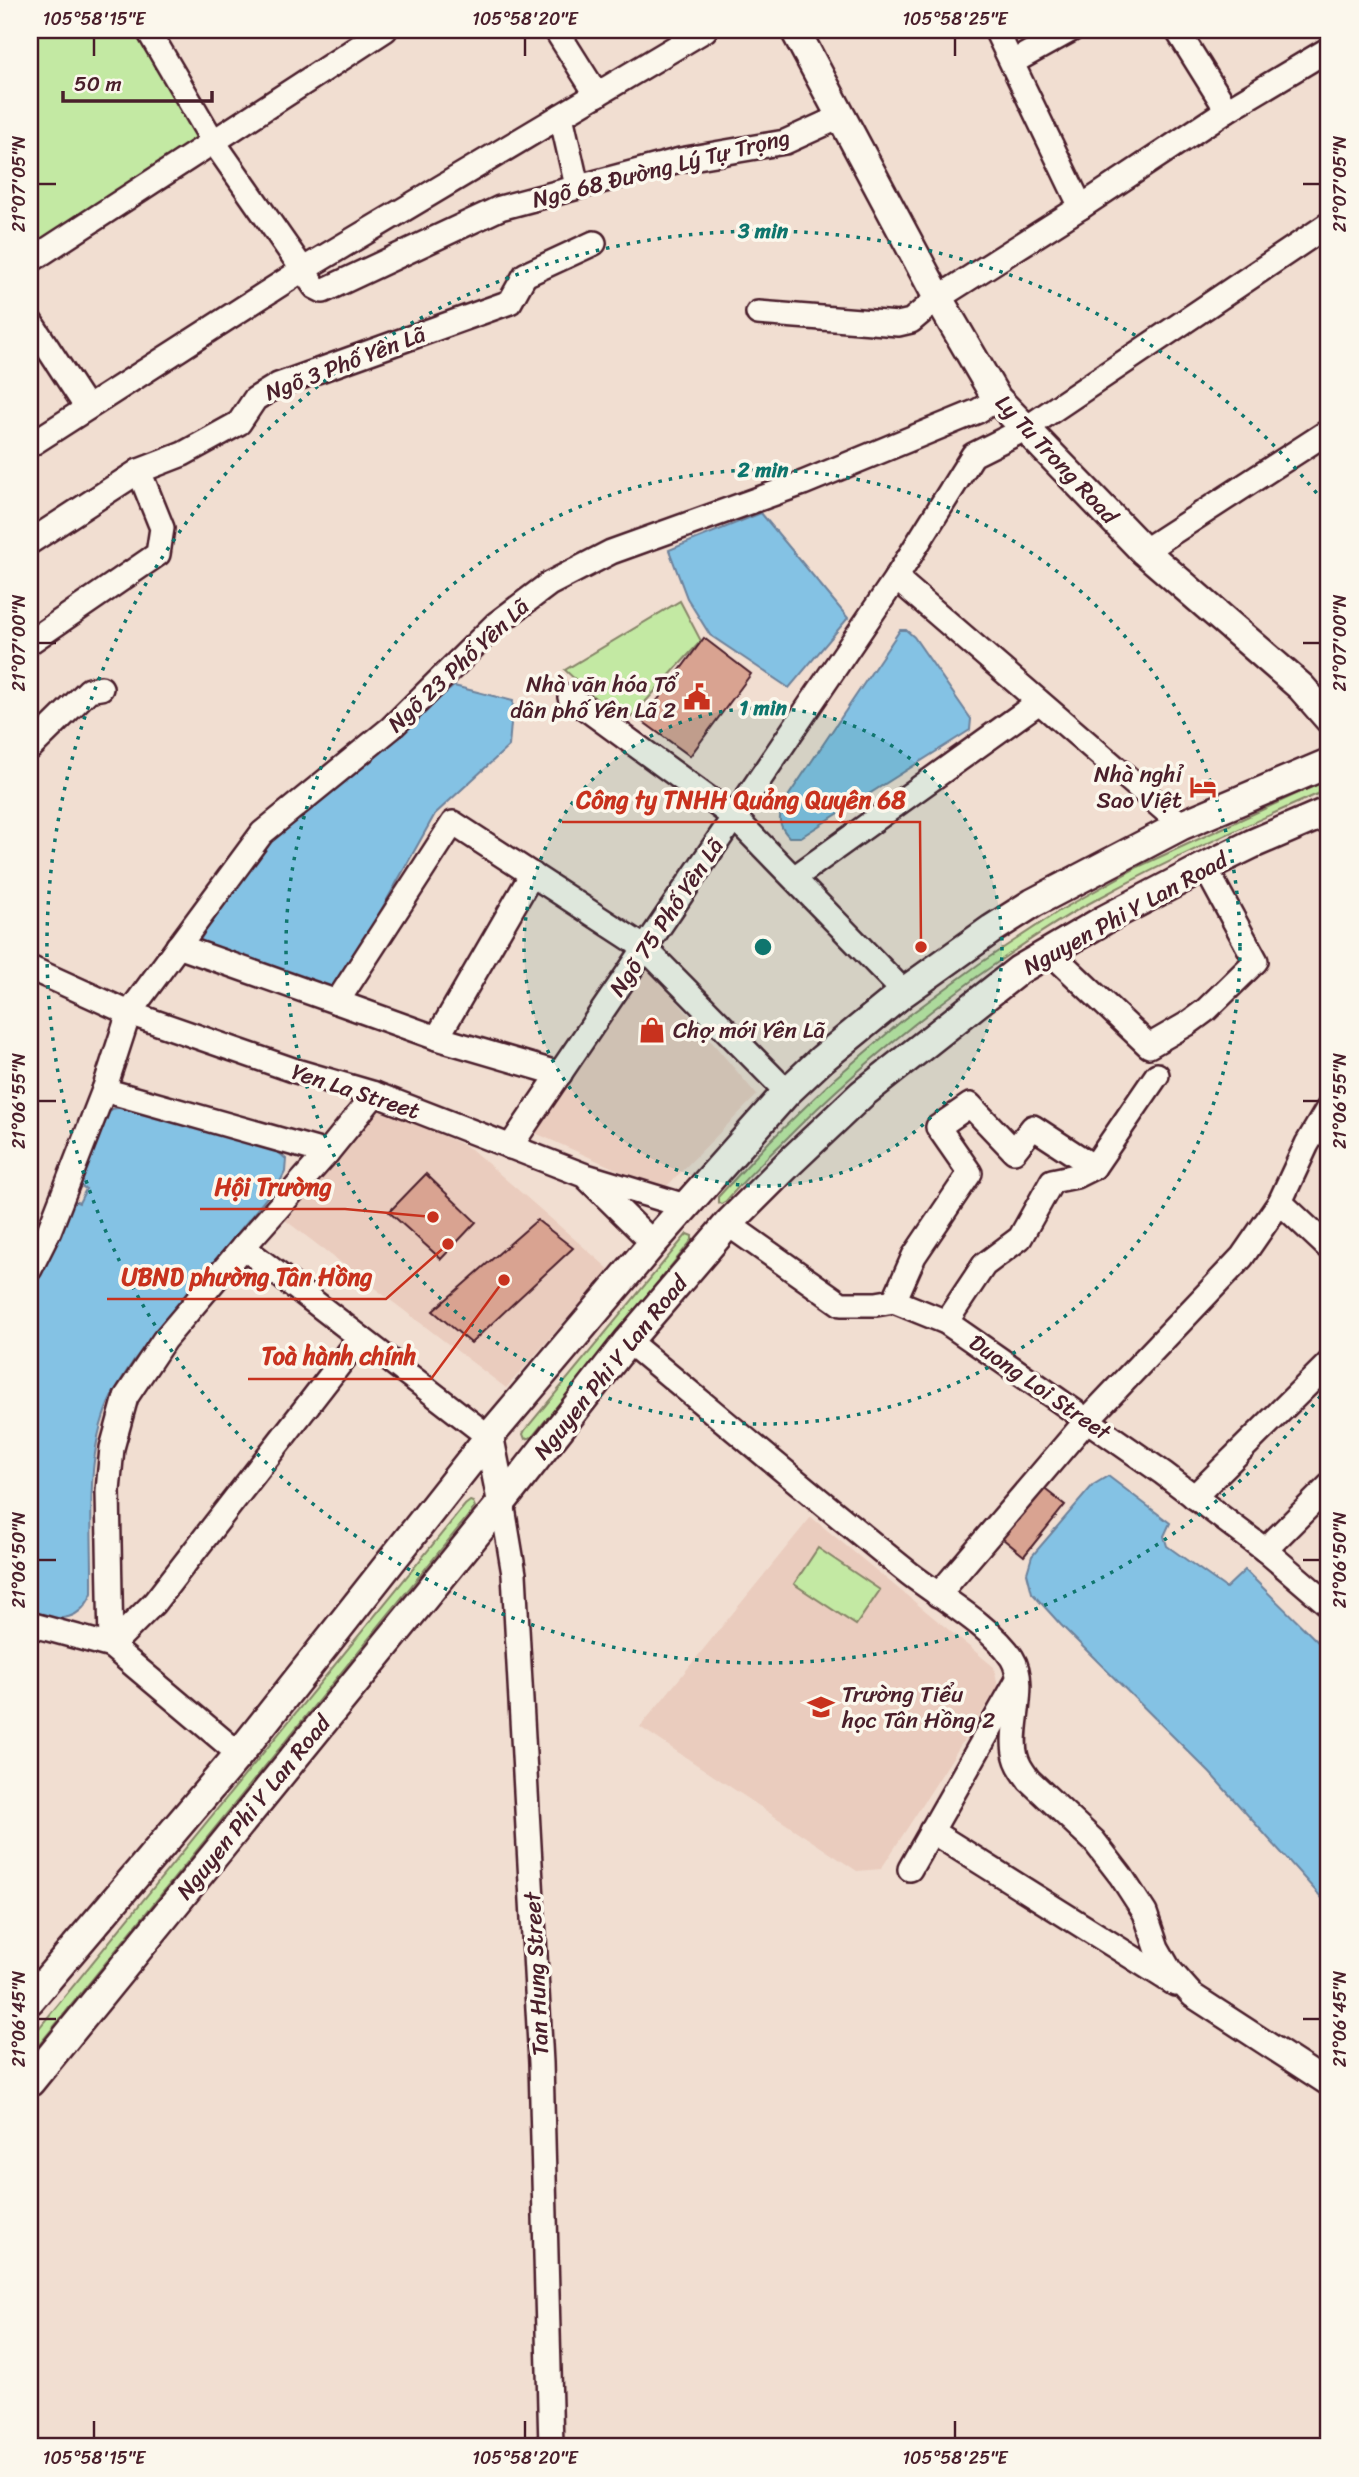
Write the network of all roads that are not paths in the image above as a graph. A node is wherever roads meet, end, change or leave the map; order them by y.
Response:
1 (148, 30) edge
2 (385, 30) edge
3 (556, 30) edge
4 (705, 30) edge
5 (795, 30) edge
6 (996, 30) edge
7 (1071, 30) edge
8 (1177, 30) edge
9 (1329, 49) edge
10 (1013, 62) junction
11 (597, 95) junction
12 (1227, 110) junction
13 (561, 116) junction
14 (842, 116) junction
15 (213, 141) junction
16 (577, 186) junction
17 (1081, 207) junction
18 (1329, 224) edge
19 (594, 243) dead end
20 (30, 261) edge
21 (304, 268) junction
22 (938, 298) junction
23 (758, 313) dead end
24 (30, 321) edge
25 (997, 399) junction
26 (87, 408) junction
27 (1025, 429) junction
28 (1329, 431) edge
29 (30, 445) edge
30 (139, 471) junction
31 (30, 542) edge
32 (1144, 551) junction
33 (895, 578) junction
34 (30, 642) edge
35 (101, 688) dead end
36 (570, 697) dead end
37 (1039, 702) junction
38 (1329, 719) edge
39 (30, 748) edge
40 (1329, 763) edge
41 (1329, 811) edge
42 (734, 817) junction
43 (1182, 825) junction
44 (1205, 867) junction
45 (532, 874) junction
46 (794, 878) junction
47 (178, 946) junction
48 (645, 948) junction
49 (1050, 952) junction
50 (30, 968) edge
51 (905, 992) junction
52 (337, 1002) junction
53 (129, 1013) junction
54 (437, 1038) junction
55 (560, 1074) junction
56 (1157, 1075) dead end
57 (104, 1090) junction
58 (787, 1092) junction
59 (375, 1094) junction
60 (1329, 1107) edge
61 (510, 1147) junction
62 (327, 1153) junction
63 (1094, 1167) junction
64 (586, 1176) junction
65 (1280, 1202) junction
66 (685, 1206) junction
67 (728, 1224) junction
68 (653, 1243) junction
69 (243, 1247) junction
70 (1329, 1248) edge
71 (30, 1269) edge
72 (894, 1301) junction
73 (946, 1322) junction
74 (360, 1338) junction
75 (628, 1341) junction
76 (1329, 1363) edge
77 (1087, 1420) junction
78 (489, 1437) junction
79 (1329, 1486) edge
80 (1194, 1497) junction
81 (502, 1502) junction
82 (1265, 1550) junction
83 (938, 1595) junction
84 (1328, 1601) edge
85 (30, 1624) edge
86 (111, 1646) junction
87 (1018, 1680) junction
88 (239, 1754) junction
89 (932, 1831) junction
90 (910, 1869) dead end
91 (33, 1990) edge
92 (1192, 1994) junction
93 (30, 2082) edge
94 (1329, 2084) edge
95 (551, 2447) edge

1 - 15 street
2 - 15 street
3 - 11 street
4 - 11 street
5 - 14 main road, Ly Tu Trong Road
6 - 10 street
7 - 10 street
8 - 12 street
9 - 12 street
10 - 17 street
11 - 13 street
12 - 17 street
13 - 16 street
13 - 21 street
14 - 16 street, Ngõ 68 Đường Lý Tự Trọng
14 - 22 main road, Ly Tu Trong Road
15 - 20 street
15 - 21 street
16 - 21 street, Ngõ 68 Đường Lý Tự Trọng
17 - 22 street
18 - 27 street, Ngõ 75 Phố Yên Lã
19 - 30 street, Ngõ 3 Phố Yên Lã
21 - 26 street
22 - 23 street
22 - 25 main road, Ly Tu Trong Road
24 - 26 street
25 - 27 main road, Ly Tu Trong Road
25 - 47 street, Ngõ 23 Phố Yên Lã
26 - 29 street
27 - 32 main road, Ly Tu Trong Road
27 - 33 street, Ngõ 75 Phố Yên Lã
28 - 32 street
30 - 31 street, Ngõ 3 Phố Yên Lã
30 - 34 street
32 - 38 main road, Ly Tu Trong Road
33 - 37 street
33 - 42 street, Ngõ 75 Phố Yên Lã
35 - 39 street
36 - 42 street
37 - 43 street
37 - 46 street
40 - 43 main road, Nguyen Phi Y Lan Road
41 - 44 main road, Nguyen Phi Y Lan Road
42 - 46 street
42 - 48 street, Ngõ 75 Phố Yên Lã
43 - 51 main road, Nguyen Phi Y Lan Road
44 - 49 main road, Nguyen Phi Y Lan Road
44 - 49 street
45 - 48 street
45 - 52 street
45 - 54 street
46 - 51 street
47 - 52 street
47 - 53 street, Ngõ 23 Phố Yên Lã
48 - 55 street, Ngõ 75 Phố Yên Lã
48 - 58 street
49 - 67 main road, Nguyen Phi Y Lan Road
50 - 53 street, Yen La Street
51 - 58 main road, Nguyen Phi Y Lan Road
52 - 54 street
53 - 57 street, Ngõ 23 Phố Yên Lã
53 - 59 street, Yen La Street
54 - 55 street
55 - 61 street, Ngõ 75 Phố Yên Lã
56 - 63 street
57 - 62 street
57 - 71 street, Ngõ 23 Phố Yên Lã
58 - 66 main road, Nguyen Phi Y Lan Road
59 - 61 street, Yen La Street
59 - 62 street
60 - 65 street
61 - 64 street, Yen La Street
62 - 69 street
63 - 72 street
63 - 73 street
64 - 66 street, Yen La Street
64 - 68 street
65 - 70 street
65 - 77 street
66 - 67 main road
66 - 68 main road, Nguyen Phi Y Lan Road
67 - 72 street, Duong Loi Street
67 - 75 main road, Nguyen Phi Y Lan Road
68 - 78 main road, Nguyen Phi Y Lan Road
69 - 74 street
69 - 86 street
72 - 73 street, Duong Loi Street
73 - 77 street, Duong Loi Street
74 - 78 street
74 - 86 street
75 - 81 main road, Nguyen Phi Y Lan Road
75 - 83 street
76 - 80 street
77 - 80 street, Duong Loi Street
77 - 83 street
78 - 81 main road
78 - 88 main road, Nguyen Phi Y Lan Road
79 - 82 street
80 - 82 street, Duong Loi Street
81 - 93 main road, Nguyen Phi Y Lan Road
81 - 95 street, Tan Hung Street
82 - 84 street, Duong Loi Street
83 - 87 street
85 - 86 street
86 - 88 street
87 - 89 street
87 - 92 street
88 - 91 main road, Nguyen Phi Y Lan Road
89 - 90 street
89 - 92 street
92 - 94 street

